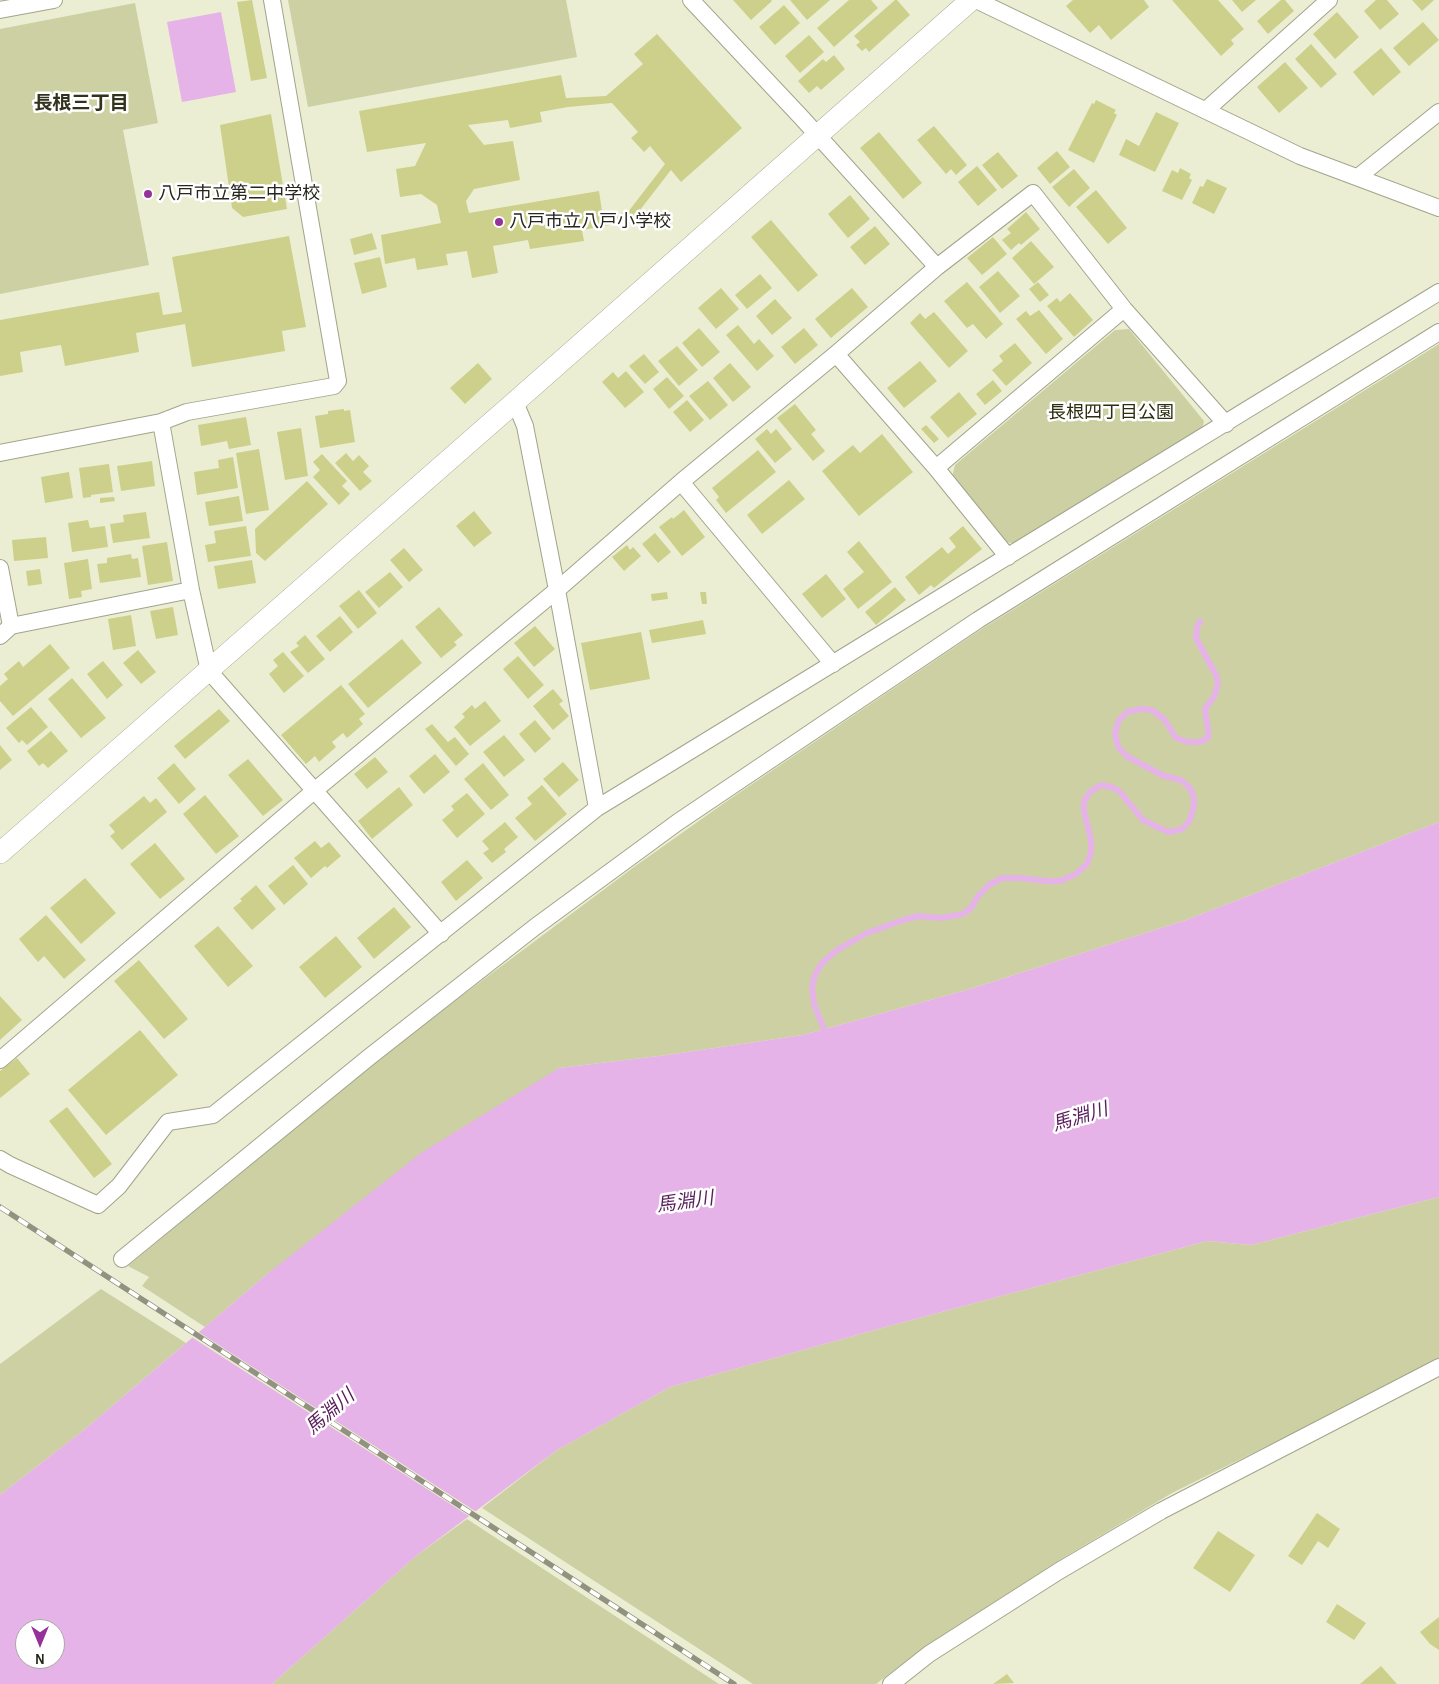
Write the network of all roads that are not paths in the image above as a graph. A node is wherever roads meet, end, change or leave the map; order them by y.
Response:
1 (54, 0) edge
2 (272, 0) edge
3 (691, 0) edge
4 (971, 0) edge
5 (976, 0) edge
6 (1330, 0) edge
7 (0, 10) edge
8 (1206, 110) junction
9 (1439, 112) edge
10 (818, 135) junction
11 (1358, 177) junction
12 (1439, 208) edge
13 (937, 267) junction
14 (1439, 292) edge
15 (1124, 309) junction
16 (1439, 332) edge
17 (836, 354) junction
18 (515, 402) junction
19 (161, 422) junction
20 (1226, 424) junction
21 (0, 453) edge
22 (936, 468) junction
23 (682, 482) junction
24 (1008, 557) junction
25 (1, 577) edge
26 (191, 590) junction
27 (557, 590) junction
28 (6, 631) edge
29 (833, 664) junction
30 (209, 671) junction
31 (314, 792) junction
32 (597, 808) junction
33 (0, 853) edge
34 (441, 934) junction
35 (0, 1060) edge
36 (0, 1159) edge
37 (122, 1259) dead end
38 (1439, 1367) edge
39 (891, 1684) edge

1 - 7 street
2 - 19 street
3 - 10 street
4 - 10 street
5 - 8 street
6 - 8 street
8 - 11 street
9 - 11 street
10 - 13 street
10 - 18 street
11 - 12 street
13 - 15 street
13 - 17 street
14 - 20 street
15 - 20 street
15 - 22 street
16 - 37 street
17 - 22 street
17 - 23 street
18 - 27 street
18 - 30 street
19 - 21 street
19 - 26 street
20 - 24 street
22 - 24 street
23 - 27 street
23 - 29 street
24 - 29 street
25 - 28 street
26 - 28 street
26 - 30 street
27 - 31 street
27 - 32 street
29 - 32 street
30 - 31 street
30 - 33 street
31 - 34 street
31 - 35 street
32 - 34 street
34 - 36 street
38 - 39 street

